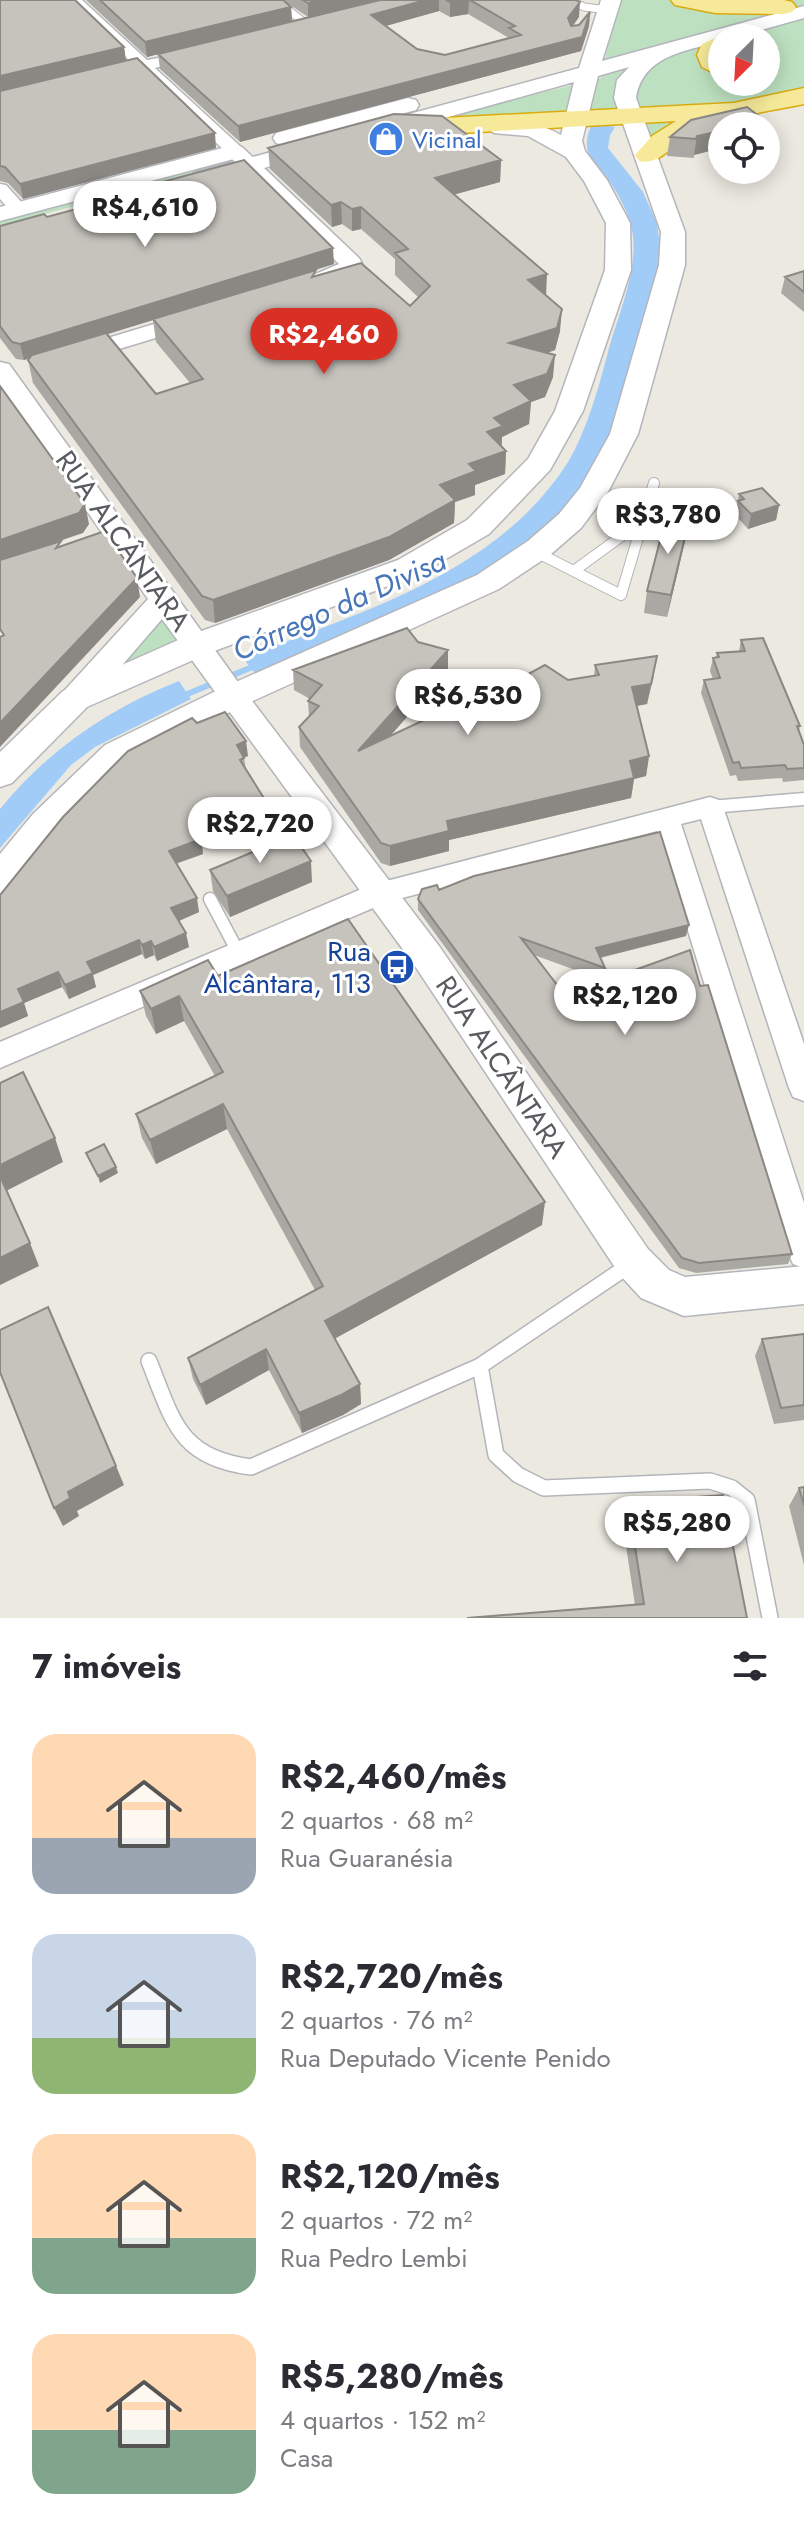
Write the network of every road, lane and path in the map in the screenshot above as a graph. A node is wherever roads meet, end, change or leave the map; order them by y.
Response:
1 (74, 0) edge
2 (275, 0) edge
3 (570, 0) edge
4 (683, 0) edge
5 (585, 4) edge
6 (610, 5) edge
7 (797, 7) edge
8 (586, 18) edge
9 (762, 23) joint
10 (317, 24) joint
11 (293, 29) edge
12 (215, 48) edge
13 (653, 54) junction
14 (593, 64) junction
15 (145, 65) junction
16 (804, 75) edge
17 (99, 76) edge
18 (780, 78) edge
19 (804, 96) edge
20 (742, 110) junction
21 (631, 116) junction
22 (575, 119) junction
23 (490, 123) junction
24 (396, 125) junction
25 (574, 152) junction
26 (648, 155) junction
27 (242, 158) junction
28 (2, 185) edge
29 (9, 212) edge
30 (0, 233) edge
31 (285, 291) edge
32 (215, 313) edge
33 (57, 360) edge
34 (8, 373) edge
35 (654, 483) dead end
36 (641, 522) junction
37 (534, 551) junction
38 (575, 570) junction
39 (164, 599) junction
40 (202, 652) junction
41 (228, 691) junction
42 (75, 699) junction
43 (0, 774) edge
44 (804, 799) edge
45 (710, 807) junction
46 (667, 820) junction
47 (0, 880) edge
48 (381, 893) junction
49 (210, 899) dead end
50 (238, 952) junction
51 (0, 1055) edge
52 (804, 1088) edge
53 (804, 1253) edge
54 (634, 1262) junction
55 (804, 1285) edge
56 (149, 1361) dead end
57 (480, 1366) junction
58 (770, 1618) edge

1 - 15 street
2 - 10 lane
3 - 5 lane
4 - 7 highway
5 - 6 lane
5 - 8 lane
6 - 14 main road
7 - 9 main road
7 - 14 main road
9 - 13 main road
10 - 11 street
12 - 15 street
13 - 14 main road
13 - 21 main road
14 - 22 main road
14 - 24 main road
14 - 27 main road
15 - 17 street
15 - 27 street
16 - 18 highway
19 - 20 highway
20 - 21 highway
20 - 26 highway
21 - 22 highway
21 - 26 main road
22 - 23 highway
22 - 25 main road
23 - 24 highway
23 - 25 main road
24 - 27 main road
25 - 40 main road
26 - 37 main road
27 - 29 main road
27 - 30 main road
27 - 31 street
28 - 29 street
32 - 33 street
34 - 39 street, RUA ALCÂNTARA
35 - 36 lane
36 - 38 lane
36 - 38 lane
37 - 38 lane
37 - 41 main road
39 - 40 street, RUA ALCÂNTARA
39 - 42 street
40 - 41 street, RUA ALCÂNTARA
40 - 42 main road
41 - 47 main road
41 - 48 street, RUA ALCÂNTARA
42 - 43 main road
44 - 45 lane
45 - 46 street
45 - 52 street
46 - 48 street
46 - 53 street
48 - 50 street
48 - 54 street, RUA ALCÂNTARA
49 - 50 lane
50 - 51 street
54 - 55 street, RUA ALCÂNTARA
54 - 57 lane
56 - 57 lane
57 - 58 lane

